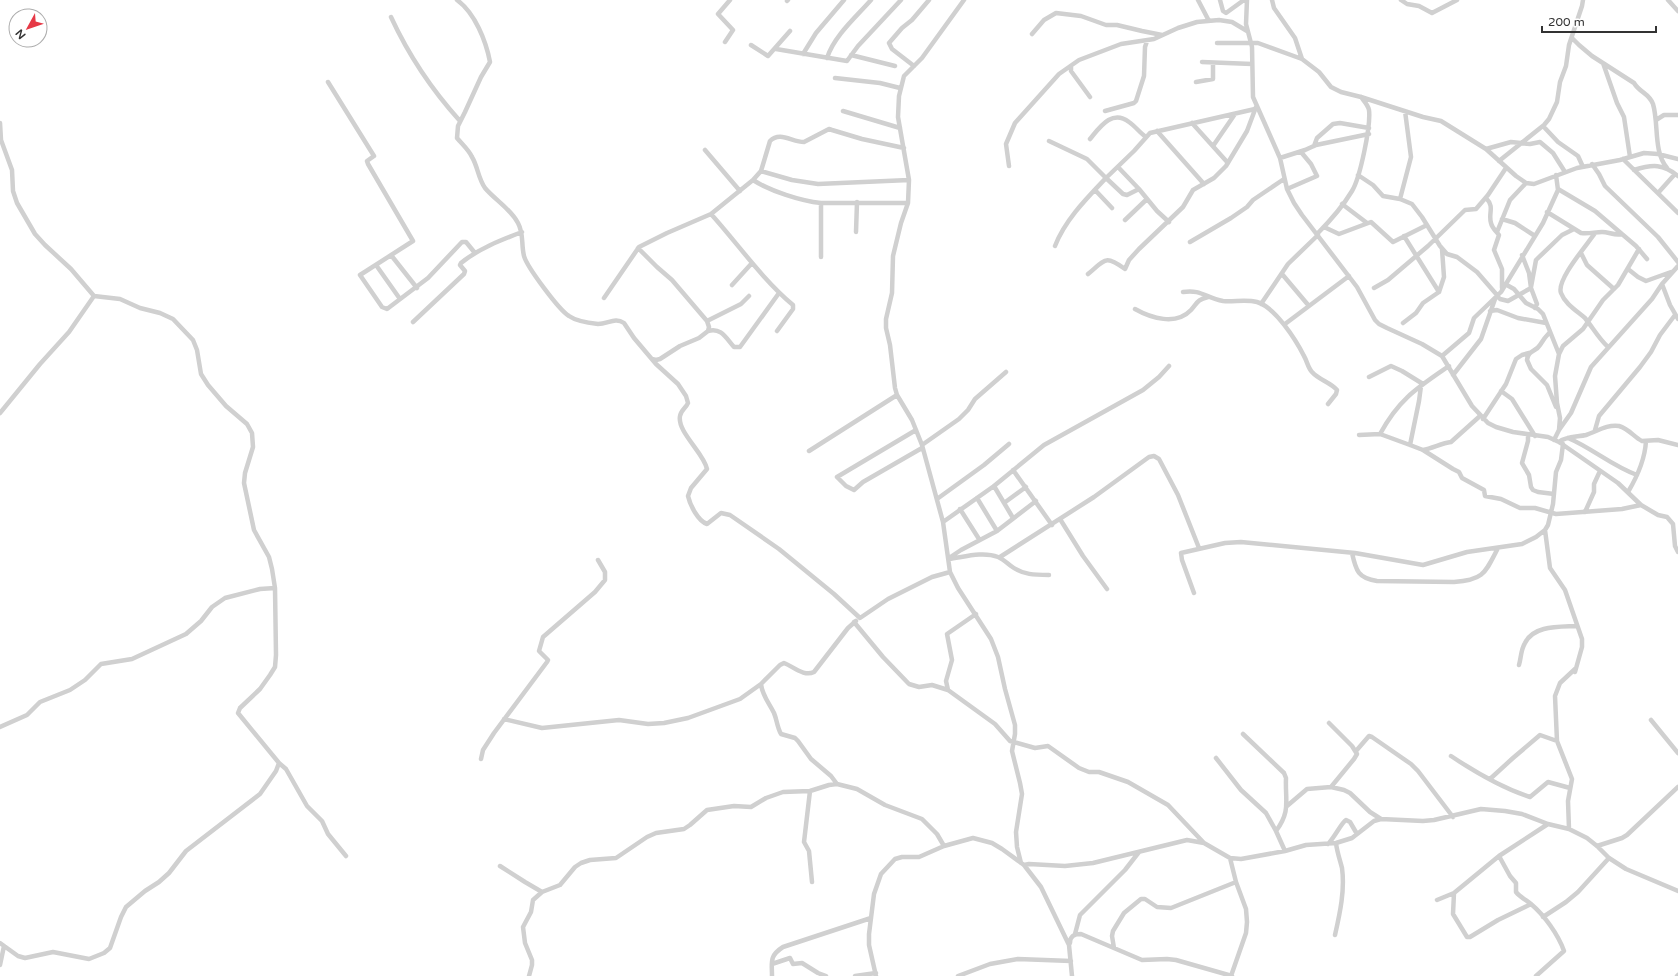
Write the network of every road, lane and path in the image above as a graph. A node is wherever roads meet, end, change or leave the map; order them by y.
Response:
1 (457, 0) edge
2 (730, 0) edge
3 (844, 0) edge
4 (871, 0) edge
5 (901, 0) edge
6 (928, 0) edge
7 (964, 0) edge
8 (1198, 0) edge
9 (1220, 0) edge
10 (1245, 0) edge
11 (1272, 0) edge
12 (1401, 0) edge
13 (1457, 0) edge
14 (1583, 0) edge
15 (1668, 0) edge
16 (1677, 10) edge
17 (391, 17) dead end
18 (1209, 21) junction
19 (790, 31) dead end
20 (1248, 32) junction
21 (1032, 34) dead end
22 (1162, 35) junction
23 (1572, 38) junction
24 (1148, 41) junction
25 (725, 42) dead end
26 (1217, 43) dead end
27 (1252, 43) junction
28 (751, 45) dead end
29 (776, 49) junction
30 (802, 54) junction
31 (851, 55) junction
32 (827, 58) junction
33 (1302, 59) junction
34 (1202, 62) dead end
35 (1602, 62) junction
36 (1213, 63) junction
37 (1252, 64) junction
38 (895, 66) dead end
39 (914, 66) junction
40 (1071, 66) junction
41 (835, 78) dead end
42 (328, 82) dead end
43 (1196, 82) dead end
44 (900, 88) junction
45 (1090, 97) dead end
46 (1362, 97) junction
47 (1256, 108) junction
48 (843, 111) dead end
49 (1106, 111) dead end
50 (1406, 111) junction
51 (1235, 114) junction
52 (1678, 115) edge
53 (1656, 120) junction
54 (460, 121) junction
55 (0, 123) edge
56 (1192, 123) junction
57 (1543, 126) junction
58 (900, 128) junction
59 (1369, 128) junction
60 (1157, 131) junction
61 (1368, 134) junction
62 (1146, 137) junction
63 (1090, 138) dead end
64 (1049, 141) dead end
65 (1523, 142) junction
66 (1213, 146) junction
67 (1314, 146) junction
68 (904, 148) junction
69 (1486, 149) junction
70 (705, 150) dead end
71 (1301, 152) junction
72 (1660, 154) junction
73 (1630, 157) junction
74 (1280, 158) junction
75 (1623, 159) junction
76 (1678, 159) edge
77 (1499, 161) junction
78 (1228, 163) junction
79 (1592, 164) junction
80 (1010, 166) dead end
81 (1118, 167) junction
82 (1583, 167) junction
83 (1506, 168) junction
84 (1667, 168) junction
85 (761, 170) junction
86 (1634, 170) junction
87 (1565, 172) junction
88 (1556, 175) junction
89 (1677, 175) edge
90 (1358, 176) junction
91 (1106, 178) junction
92 (1284, 179) junction
93 (753, 180) junction
94 (909, 180) junction
95 (1526, 183) junction
96 (1204, 184) junction
97 (1138, 189) junction
98 (1287, 189) junction
99 (1558, 189) junction
100 (1095, 190) junction
101 (740, 191) junction
102 (1658, 193) junction
103 (1486, 198) junction
104 (1147, 199) junction
105 (1400, 199) junction
106 (858, 202) junction
107 (821, 203) junction
108 (908, 203) junction
109 (1342, 204) junction
110 (1112, 208) dead end
111 (1547, 212) junction
112 (1678, 212) edge
113 (711, 214) junction
114 (1502, 218) junction
115 (1126, 220) dead end
116 (1168, 222) junction
117 (1368, 223) junction
118 (1427, 225) junction
119 (1324, 228) junction
120 (1574, 229) junction
121 (522, 232) junction
122 (856, 232) dead end
123 (1497, 232) junction
124 (1595, 233) junction
125 (1622, 234) junction
126 (1318, 235) junction
127 (1404, 236) junction
128 (1535, 236) junction
129 (1435, 240) junction
130 (1190, 242) dead end
131 (1054, 246) dead end
132 (638, 248) junction
133 (1442, 249) junction
134 (1639, 249) junction
135 (476, 253) junction
136 (1581, 253) junction
137 (392, 255) junction
138 (1522, 255) junction
139 (1416, 256) junction
140 (821, 257) dead end
141 (1647, 259) dead end
142 (1678, 262) edge
143 (752, 263) junction
144 (376, 265) junction
145 (1678, 266) edge
146 (1628, 269) junction
147 (1673, 270) junction
148 (1088, 274) dead end
149 (1282, 274) junction
150 (1349, 276) junction
151 (1505, 284) junction
152 (1662, 284) junction
153 (732, 285) dead end
154 (1531, 287) junction
155 (417, 288) junction
156 (1374, 288) dead end
157 (1502, 289) junction
158 (1614, 289) junction
159 (1183, 292) dead end
160 (1439, 292) junction
161 (778, 293) junction
162 (1519, 294) junction
163 (94, 296) junction
164 (749, 296) dead end
165 (1496, 296) junction
166 (1208, 297) junction
167 (604, 298) dead end
168 (400, 300) junction
169 (1261, 304) junction
170 (1309, 306) junction
171 (1535, 308) junction
172 (1135, 309) dead end
173 (1490, 311) junction
174 (1677, 317) edge
175 (707, 321) junction
176 (412, 322) dead end
177 (1587, 322) junction
178 (1403, 323) dead end
179 (1546, 323) junction
180 (1284, 324) junction
181 (708, 331) junction
182 (777, 331) dead end
183 (1550, 332) junction
184 (1608, 347) junction
185 (1529, 353) junction
186 (1558, 354) junction
187 (1442, 356) junction
188 (652, 359) junction
189 (1169, 366) dead end
190 (1449, 366) junction
191 (1006, 372) dead end
192 (1454, 375) junction
193 (1369, 377) dead end
194 (1422, 385) junction
195 (1501, 391) junction
196 (897, 395) junction
197 (1328, 404) dead end
198 (1558, 410) junction
199 (0, 413) edge
200 (1481, 417) junction
201 (916, 430) junction
202 (1559, 430) junction
203 (1595, 430) junction
204 (1380, 434) junction
205 (1359, 435) dead end
206 (1528, 435) junction
207 (1535, 436) junction
208 (1568, 438) junction
209 (1554, 440) junction
210 (1646, 441) junction
211 (1561, 443) junction
212 (1009, 444) dead end
213 (1410, 445) junction
214 (1678, 445) edge
215 (922, 447) junction
216 (1423, 450) junction
217 (809, 451) dead end
218 (1013, 470) junction
219 (1600, 471) junction
220 (1637, 475) junction
221 (994, 486) junction
222 (1026, 487) junction
223 (1628, 492) junction
224 (1554, 494) junction
225 (977, 498) junction
226 (937, 499) junction
227 (1036, 501) junction
228 (1004, 503) junction
229 (1641, 505) junction
230 (960, 510) junction
231 (1585, 512) junction
232 (1551, 513) junction
233 (1013, 518) junction
234 (1060, 519) junction
235 (944, 522) junction
236 (1052, 525) junction
237 (1545, 530) junction
238 (997, 531) junction
239 (979, 539) junction
240 (1199, 548) junction
241 (1498, 548) junction
242 (1678, 552) edge
243 (1352, 553) junction
244 (1000, 557) junction
245 (949, 559) junction
246 (598, 560) dead end
247 (950, 572) junction
248 (1049, 575) dead end
249 (275, 588) junction
250 (1107, 589) dead end
251 (1194, 593) dead end
252 (976, 614) junction
253 (860, 618) junction
254 (854, 622) junction
255 (1577, 626) junction
256 (1519, 665) dead end
257 (761, 684) junction
258 (948, 690) junction
259 (504, 719) junction
260 (1651, 720) dead end
261 (1329, 723) dead end
262 (0, 727) edge
263 (1243, 734) dead end
264 (1014, 741) junction
265 (1558, 741) junction
266 (1356, 752) junction
267 (1678, 753) edge
268 (1451, 756) dead end
269 (1216, 758) dead end
270 (481, 759) dead end
271 (279, 763) junction
272 (1490, 779) junction
273 (837, 784) junction
274 (1331, 787) junction
275 (1678, 787) edge
276 (1570, 788) junction
277 (810, 790) junction
278 (1286, 806) junction
279 (1453, 817) junction
280 (1381, 819) junction
281 (1548, 824) junction
282 (1569, 829) junction
283 (1276, 831) junction
284 (1357, 834) junction
285 (1204, 843) junction
286 (1336, 843) junction
287 (1328, 844) junction
288 (944, 846) junction
289 (1597, 846) junction
290 (1284, 851) junction
291 (1140, 852) junction
292 (346, 856) dead end
293 (1499, 856) junction
294 (1230, 858) junction
295 (1609, 858) junction
296 (1022, 864) junction
297 (500, 866) dead end
298 (812, 882) dead end
299 (1236, 882) junction
300 (1678, 891) edge
301 (542, 892) junction
302 (1454, 893) junction
303 (1437, 900) dead end
304 (1531, 904) junction
305 (1543, 917) junction
306 (871, 918) junction
307 (1075, 934) junction
308 (1335, 934) dead end
309 (2, 945) edge
310 (1069, 945) junction
311 (1114, 948) junction
312 (1071, 961) junction
313 (772, 964) junction
314 (0, 965) edge
315 (876, 974) edge
316 (529, 976) edge
317 (772, 976) edge
318 (826, 976) edge
319 (855, 976) edge
320 (958, 976) edge
321 (1072, 976) edge
322 (1231, 976) edge
323 (1536, 976) edge

1 - 54 street
2 - 25 street
3 - 30 street
4 - 32 street
5 - 31 street
6 - 39 street
7 - 39 street
8 - 18 street
9 - 10 street
10 - 20 street
11 - 33 street
12 - 13 street
14 - 23 street
15 - 16 street
17 - 54 street
18 - 20 street
18 - 22 street
19 - 29 street
20 - 27 street
21 - 22 street
22 - 24 street
23 - 35 street
23 - 57 street
24 - 40 street
24 - 49 street
26 - 27 street
27 - 33 street
27 - 37 street
28 - 29 street
29 - 30 street
30 - 32 street
31 - 32 street
31 - 38 street
33 - 46 street
34 - 36 street
35 - 53 street
35 - 73 street
36 - 37 street
36 - 43 street
37 - 47 street
39 - 44 street
40 - 45 street
40 - 80 street
41 - 44 street
42 - 137 street
44 - 58 street
46 - 50 street
46 - 59 street
47 - 51 street
47 - 74 street
47 - 78 street
48 - 58 street
50 - 69 street
50 - 105 street
51 - 56 street
51 - 66 street
52 - 53 street
53 - 72 street
54 - 121 street
55 - 163 street
56 - 60 street
56 - 66 street
57 - 65 street
57 - 82 street
58 - 68 street
59 - 61 street
59 - 67 street
60 - 62 street
60 - 96 street
61 - 67 street
61 - 90 street
62 - 63 street
62 - 81 street
64 - 91 street
65 - 69 street
65 - 77 street
65 - 87 street
66 - 78 street
67 - 71 street
68 - 85 street
68 - 94 street
69 - 77 street
70 - 101 street
71 - 74 street
71 - 98 street
72 - 73 street
72 - 76 street
72 - 84 street
73 - 75 street
74 - 92 street
75 - 79 street
75 - 86 street
77 - 83 street
78 - 96 street
79 - 82 street
79 - 142 street
81 - 91 street
81 - 97 street
82 - 87 street
83 - 95 street
83 - 103 street
84 - 86 street
84 - 89 street
85 - 93 street
85 - 94 street
86 - 102 street
87 - 88 street
88 - 95 street
88 - 99 street
89 - 102 street
90 - 105 street
90 - 109 street
91 - 97 street
91 - 100 street
92 - 98 street
92 - 130 street
93 - 101 street
93 - 107 street
94 - 108 street
95 - 114 street
96 - 116 street
97 - 104 street
98 - 126 street
99 - 111 street
99 - 125 street
100 - 110 street
100 - 131 street
101 - 113 street
102 - 112 street
103 - 123 street
103 - 129 street
104 - 115 street
104 - 116 street
105 - 118 street
106 - 107 street
106 - 108 street
106 - 122 street
107 - 140 street
108 - 196 street
109 - 117 street
109 - 119 street
111 - 120 street
111 - 128 street
113 - 132 street
113 - 143 street
114 - 123 street
114 - 128 street
116 - 148 street
117 - 119 street
117 - 127 street
118 - 127 street
118 - 129 street
119 - 126 street
120 - 124 street
120 - 154 street
121 - 135 street
121 - 188 street
123 - 157 street
124 - 125 street
124 - 136 street
125 - 134 street
126 - 149 street
126 - 150 street
127 - 139 street
128 - 138 street
129 - 133 street
129 - 139 street
132 - 167 street
132 - 175 street
133 - 160 street
133 - 165 street
134 - 141 street
134 - 146 street
135 - 155 street
135 - 176 street
136 - 158 street
136 - 177 street
137 - 144 street
137 - 155 street
138 - 151 street
138 - 154 street
139 - 156 street
139 - 160 street
143 - 153 street
143 - 161 street
144 - 168 street
144 - 168 street
145 - 147 street
146 - 147 street
146 - 158 street
147 - 152 street
149 - 169 street
149 - 170 street
150 - 170 street
150 - 187 street
151 - 157 street
151 - 162 street
152 - 174 street
152 - 184 street
154 - 162 street
154 - 171 street
155 - 168 street
157 - 165 street
158 - 177 street
159 - 166 street
160 - 178 street
161 - 181 street
161 - 182 street
162 - 165 street
162 - 171 street
163 - 199 street
163 - 249 street
164 - 175 street
165 - 173 street
165 - 187 street
166 - 169 street
166 - 172 street
169 - 180 street
170 - 180 street
171 - 179 street
173 - 179 street
173 - 192 street
174 - 203 street
175 - 181 street
177 - 184 street
177 - 186 street
179 - 183 street
180 - 197 street
181 - 188 street
183 - 185 street
183 - 186 street
184 - 202 street
185 - 195 street
185 - 198 street
186 - 198 street
187 - 190 street
188 - 253 street
189 - 218 street
190 - 192 street
190 - 194 street
191 - 215 street
192 - 200 street
193 - 194 street
194 - 204 street
194 - 213 street
195 - 200 street
195 - 207 street
196 - 201 street
196 - 217 street
198 - 202 street
200 - 206 street
200 - 216 street
201 - 215 street
201 - 215 street
202 - 209 street
203 - 208 street
203 - 210 street
204 - 205 street
204 - 213 street
206 - 207 street
206 - 224 street
207 - 209 street
208 - 211 street
208 - 220 street
209 - 211 street
210 - 214 street
210 - 220 street
211 - 219 street
211 - 224 street
212 - 226 street
213 - 216 street
215 - 226 street
216 - 232 street
218 - 221 street
218 - 222 street
219 - 223 street
219 - 231 street
220 - 223 street
221 - 225 street
221 - 228 street
222 - 227 street
222 - 228 street
223 - 229 street
224 - 232 street
225 - 230 street
225 - 238 street
226 - 235 street
227 - 233 street
227 - 236 street
228 - 233 street
229 - 231 street
229 - 242 street
230 - 235 street
230 - 239 street
231 - 232 street
232 - 237 street
233 - 238 street
234 - 236 street
234 - 240 street
234 - 250 street
235 - 245 street
236 - 244 street
237 - 241 street
237 - 255 street
238 - 239 street
239 - 245 street
240 - 243 street
240 - 251 street
241 - 243 street
241 - 243 street
244 - 245 street
244 - 248 street
245 - 247 street
246 - 259 street
247 - 252 street
247 - 253 street
249 - 262 street
249 - 271 street
252 - 258 street
252 - 264 street
253 - 254 street
254 - 257 street
254 - 258 street
255 - 256 street
255 - 265 street
257 - 259 street
257 - 273 street
258 - 264 street
259 - 270 street
260 - 267 street
261 - 266 street
263 - 278 street
264 - 285 street
264 - 296 street
265 - 272 street
265 - 276 street
266 - 274 street
266 - 279 street
268 - 272 street
269 - 283 street
271 - 292 street
271 - 309 street
272 - 276 street
273 - 277 street
273 - 288 street
274 - 278 street
274 - 280 street
275 - 289 street
276 - 282 street
277 - 298 street
277 - 301 street
278 - 283 street
279 - 280 street
279 - 281 street
280 - 284 street
281 - 282 street
281 - 293 street
282 - 289 street
283 - 290 street
284 - 286 street
284 - 287 street
285 - 291 street
285 - 294 street
286 - 287 street
286 - 308 street
287 - 290 street
288 - 296 street
288 - 306 street
289 - 295 street
290 - 294 street
291 - 296 street
291 - 307 street
293 - 302 street
293 - 304 street
294 - 299 street
295 - 300 street
295 - 305 street
296 - 310 street
297 - 301 street
299 - 311 street
299 - 322 street
301 - 316 street
302 - 303 street
302 - 304 street
304 - 305 street
305 - 323 street
306 - 313 street
306 - 315 street
307 - 310 street
307 - 311 street
309 - 314 street
310 - 312 street
311 - 322 street
312 - 320 street
312 - 321 street
313 - 317 street
313 - 318 street
315 - 319 street

